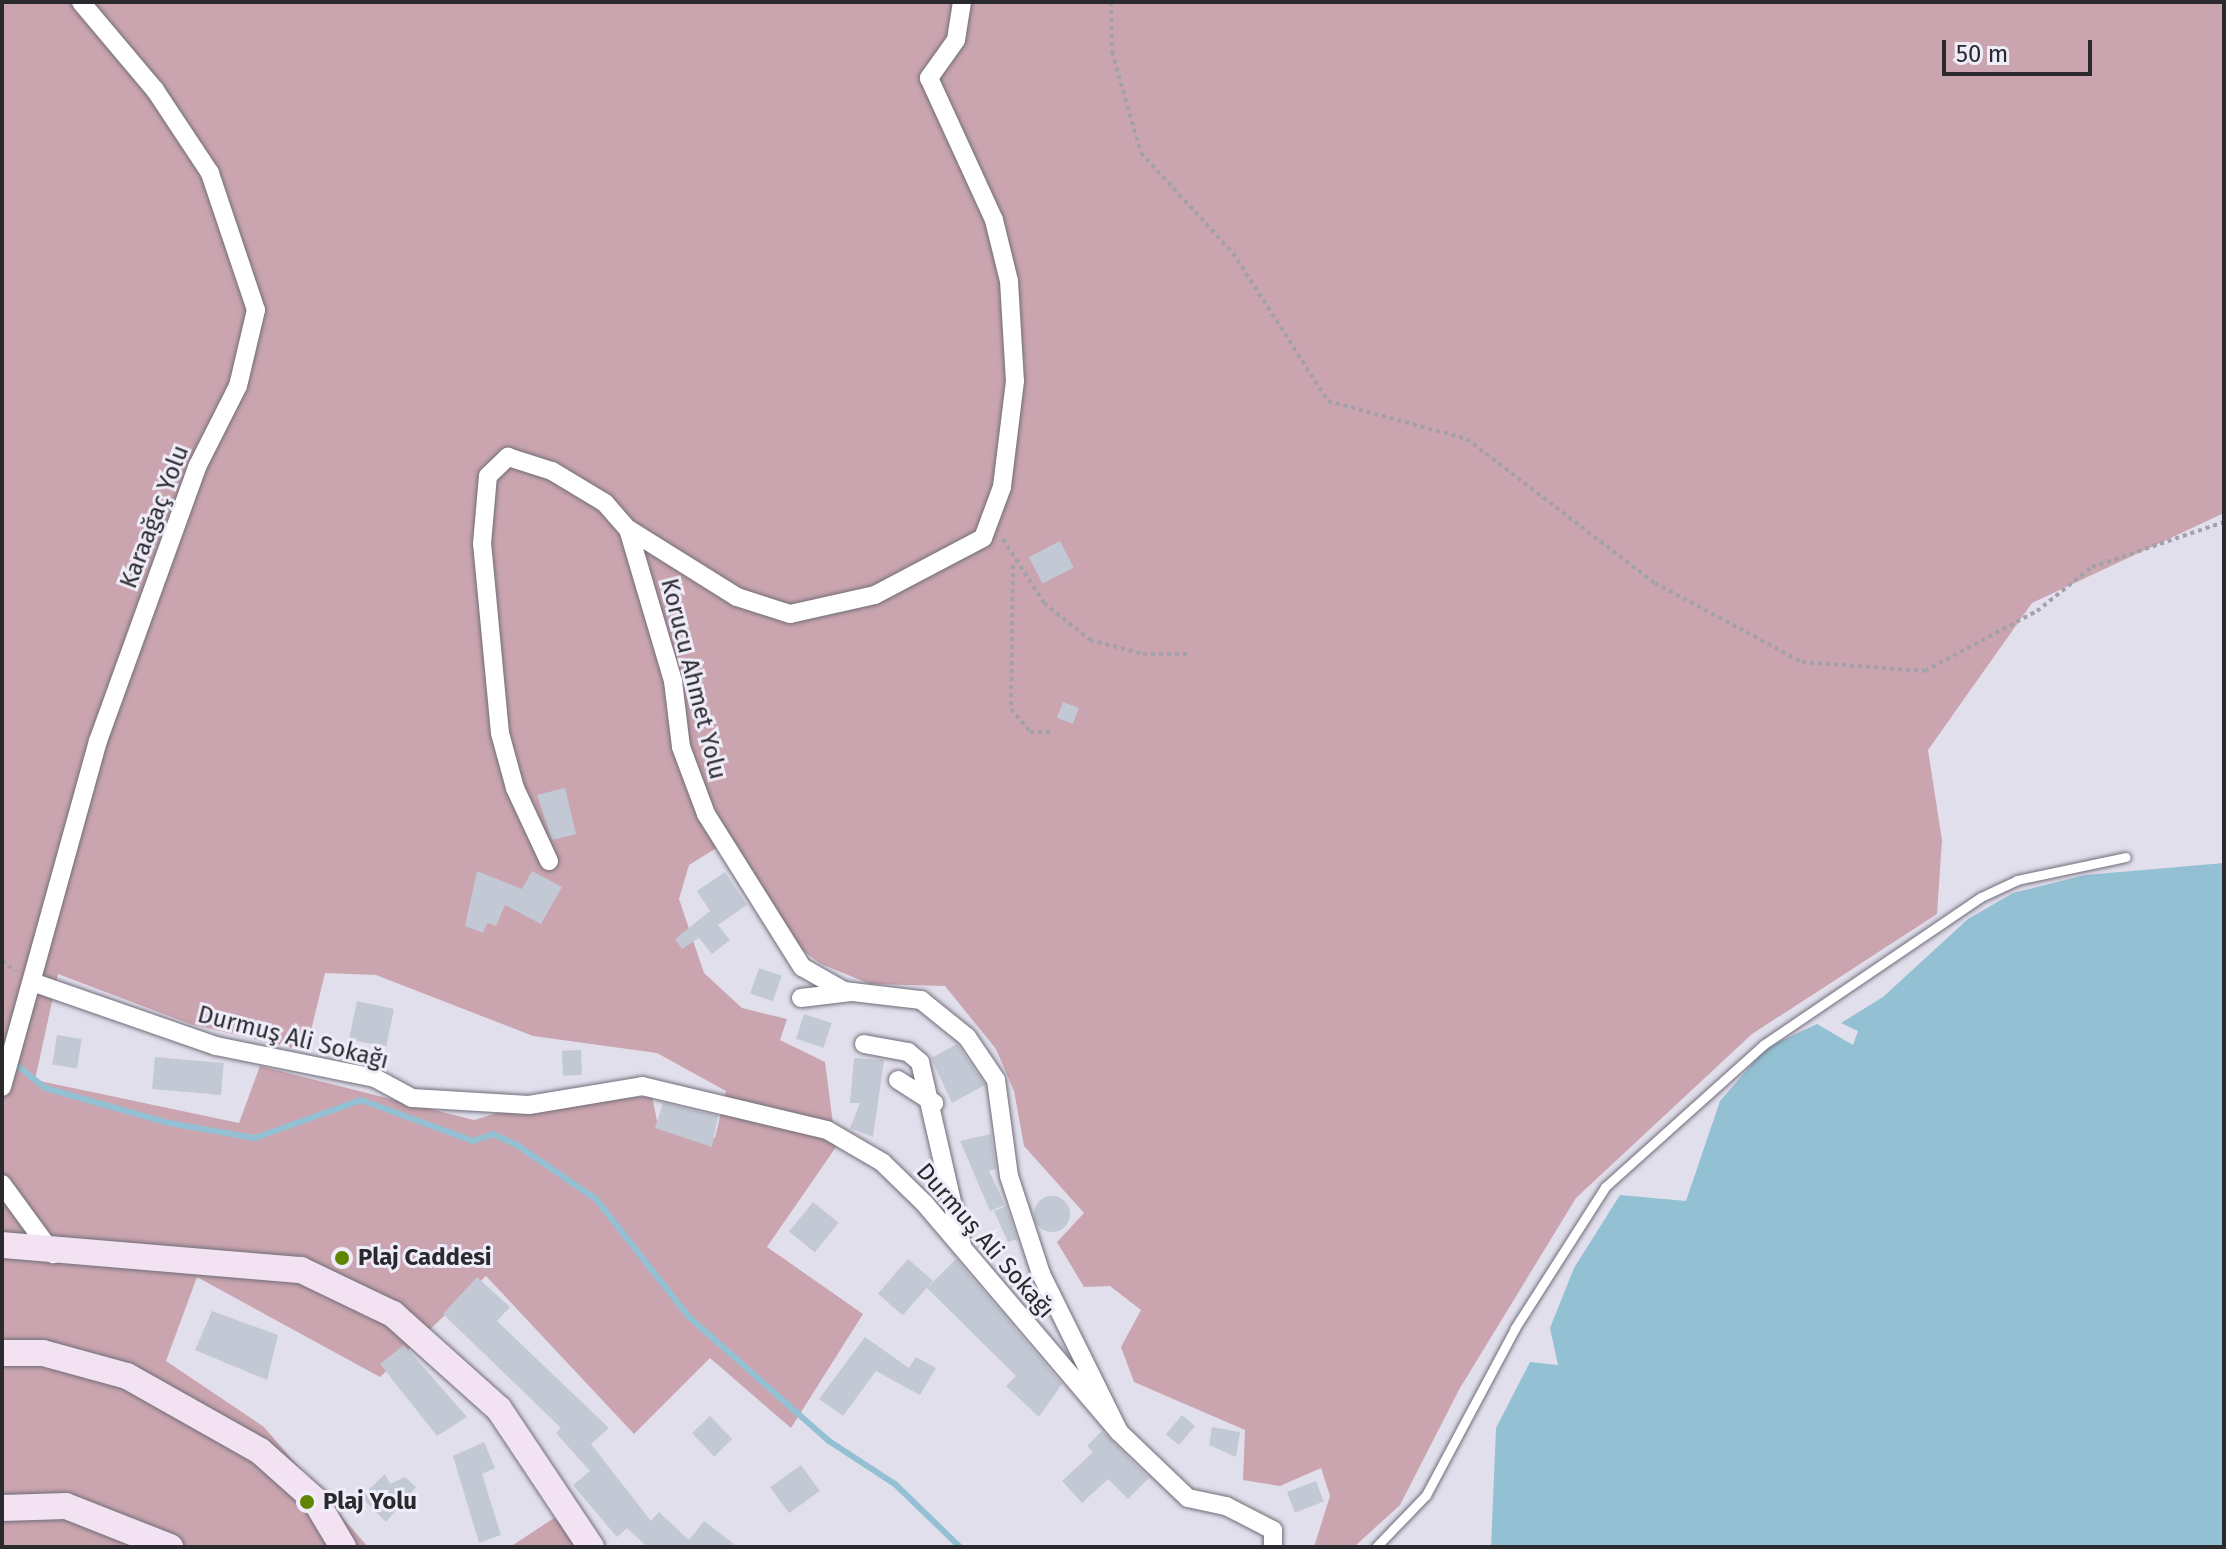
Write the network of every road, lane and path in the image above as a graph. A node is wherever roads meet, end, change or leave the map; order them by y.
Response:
1 (81, 2) edge
2 (962, 2) edge
3 (1111, 2) edge
4 (2224, 522) edge
5 (628, 529) junction
6 (1191, 654) dead end
7 (1051, 732) dead end
8 (2126, 857) dead end
9 (549, 861) dead end
10 (30, 990) junction
11 (851, 992) junction
12 (801, 998) dead end
13 (864, 1044) dead end
14 (898, 1080) dead end
15 (3, 1084) edge
16 (934, 1103) junction
17 (2, 1184) edge
18 (2, 1245) edge
19 (962, 1249) junction
20 (53, 1254) junction
21 (2, 1353) edge
22 (1119, 1432) junction
23 (2, 1508) edge
24 (170, 1547) edge
25 (343, 1547) edge
26 (591, 1547) edge
27 (1273, 1547) edge
28 (1376, 1547) edge

1 - 10 street, Karaağaç Yolu
2 - 5 street, Korucu Ahmet Yolu
3 - 4 path
5 - 9 street
5 - 11 street, Korucu Ahmet Yolu
6 - 7 path
8 - 28 lane
10 - 15 street, Karaağaç Yolu
10 - 19 street, Durmuş Ali Sokağı
11 - 12 street
11 - 22 street, Korucu Ahmet Yolu
13 - 16 street
14 - 16 street
16 - 19 street
17 - 20 street
18 - 20 street
19 - 22 street, Durmuş Ali Sokağı
20 - 26 street
21 - 25 street
22 - 27 street, Durmuş Ali Sokağı
23 - 24 street

